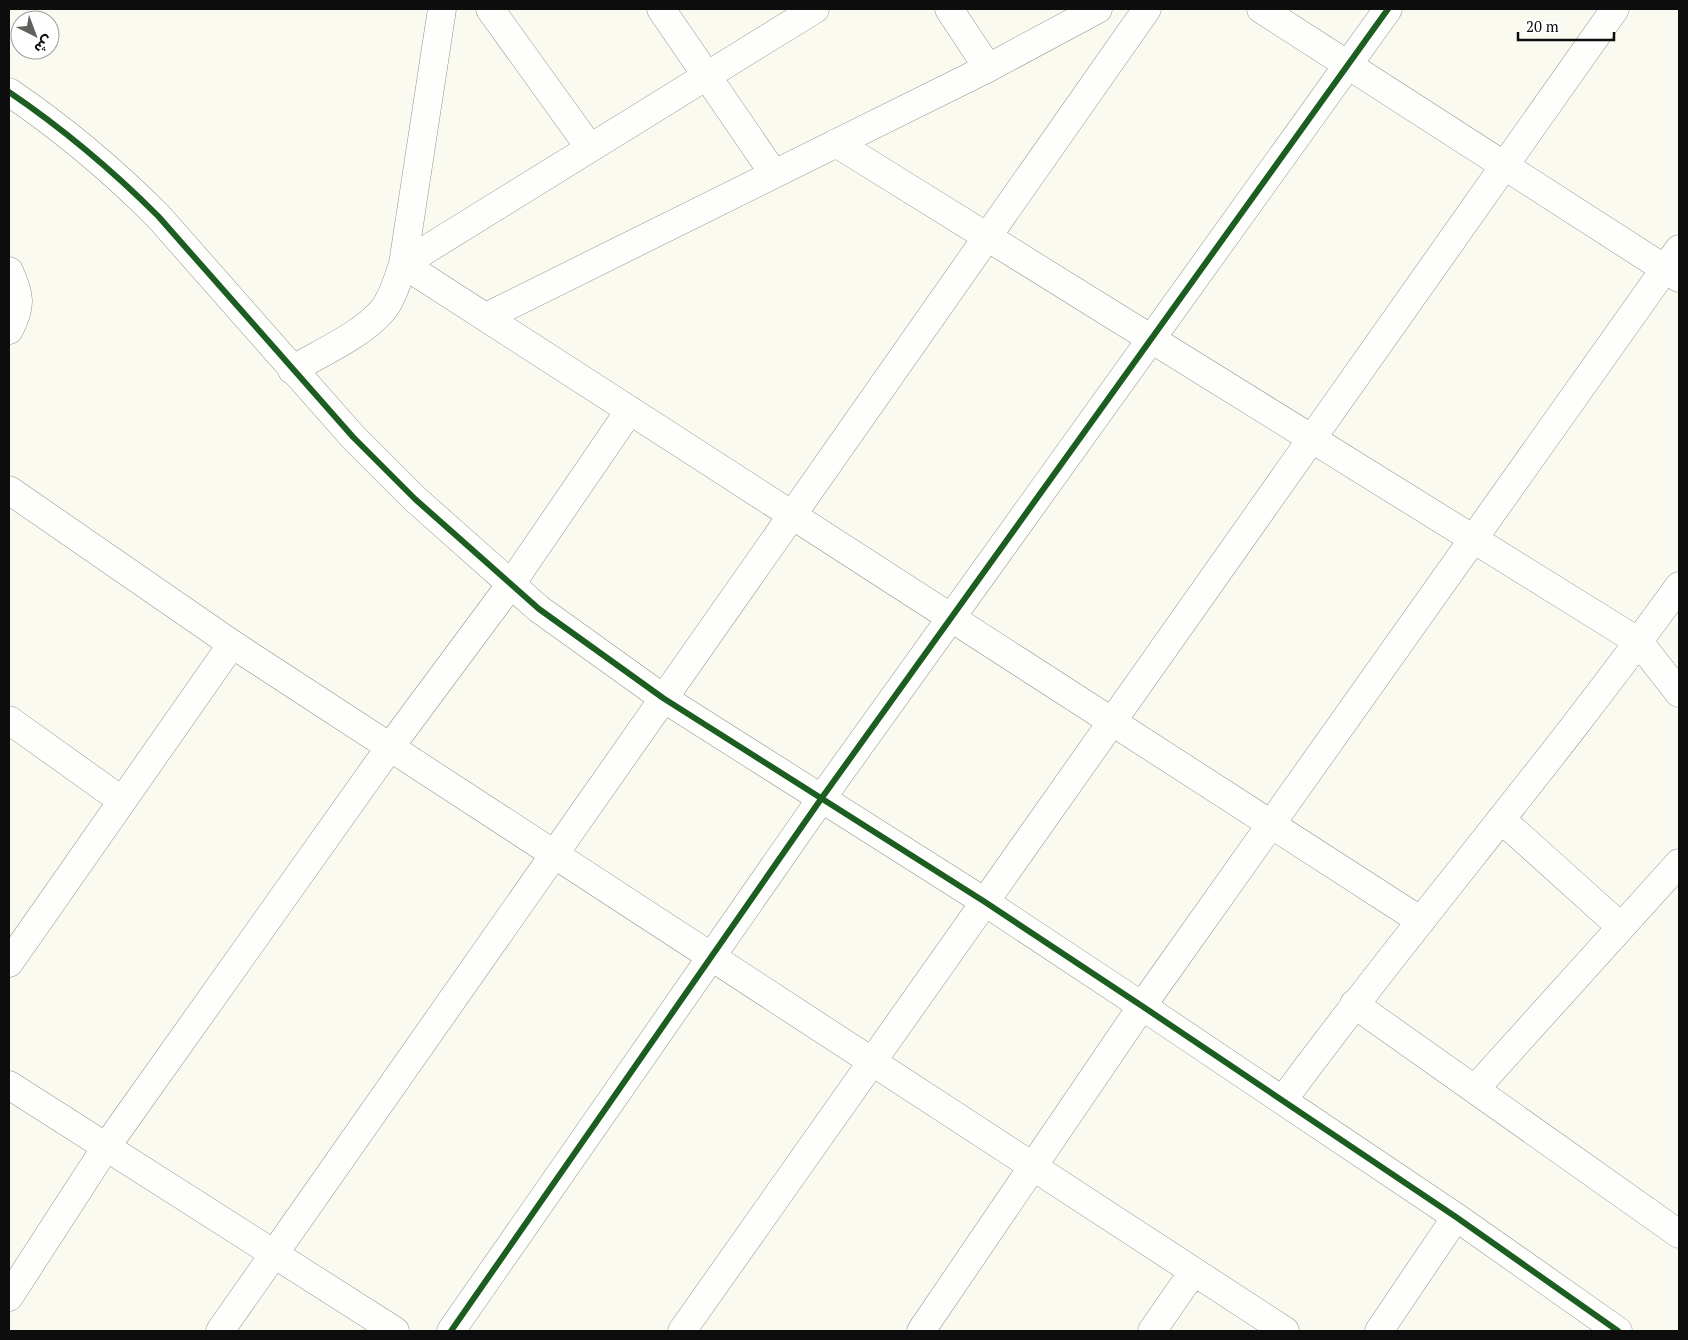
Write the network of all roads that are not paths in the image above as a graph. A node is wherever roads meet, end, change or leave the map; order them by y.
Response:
1 (442, 9) edge
2 (490, 9) edge
3 (661, 9) edge
4 (815, 9) edge
5 (949, 9) edge
6 (1098, 9) edge
7 (1146, 9) edge
8 (1261, 9) edge
9 (1388, 9) edge
10 (1615, 9) edge
11 (1349, 65) junction
12 (988, 68) junction
13 (707, 76) junction
14 (9, 92) edge
15 (836, 143) junction
16 (590, 148) junction
17 (1503, 165) junction
18 (774, 174) junction
19 (986, 237) junction
20 (403, 264) junction
21 (1675, 265) edge
22 (9, 271) edge
23 (486, 317) junction
24 (9, 330) edge
25 (1151, 340) junction
26 (292, 370) junction
27 (630, 410) junction
28 (1311, 439) junction
29 (9, 490) edge
30 (792, 515) junction
31 (1472, 540) junction
32 (511, 584) junction
33 (1679, 586) edge
34 (951, 617) junction
35 (1639, 642) junction
36 (232, 644) junction
37 (1674, 674) edge
38 (663, 698) junction
39 (9, 720) edge
40 (1112, 721) junction
41 (390, 747) junction
42 (821, 799) junction
43 (121, 800) junction
44 (1501, 819) junction
45 (1271, 824) junction
46 (554, 854) junction
47 (1679, 863) edge
48 (985, 902) junction
49 (1421, 921) junction
50 (1621, 927) junction
51 (13, 948) edge
52 (710, 956) junction
53 (1354, 1004) junction
54 (1142, 1006) junction
55 (872, 1061) junction
56 (9, 1085) edge
57 (1475, 1089) junction
58 (1283, 1100) junction
59 (106, 1147) junction
60 (1032, 1167) junction
61 (1456, 1217) junction
62 (1679, 1234) edge
63 (274, 1254) junction
64 (1193, 1272) junction
65 (9, 1297) edge
66 (220, 1331) edge
67 (395, 1331) edge
68 (450, 1331) edge
69 (682, 1331) edge
70 (921, 1331) edge
71 (1152, 1331) edge
72 (1285, 1331) edge
73 (1379, 1331) edge
74 (1618, 1331) edge

1 - 20 street
2 - 16 street
3 - 13 street
4 - 13 street
5 - 12 street
6 - 12 street
7 - 19 street
8 - 11 street
9 - 11 street
10 - 17 street
11 - 17 street
11 - 25 street
12 - 15 street
13 - 16 street
13 - 18 street
14 - 26 street
15 - 18 street
15 - 19 street
16 - 20 street
17 - 21 street
17 - 28 street
18 - 23 street
19 - 25 street
19 - 30 street
20 - 23 street
20 - 26 street
21 - 31 street
22 - 24 street
23 - 27 street
25 - 28 street
25 - 34 street
26 - 32 street
27 - 30 street
27 - 32 street
28 - 31 street
28 - 40 street
29 - 36 street
30 - 34 street
30 - 38 street
31 - 35 street
31 - 45 street
32 - 38 street
32 - 41 street
33 - 35 street
34 - 40 street
34 - 42 street
35 - 37 street
35 - 44 street
36 - 41 street
36 - 43 street
38 - 42 street
38 - 46 street
39 - 43 street
40 - 45 street
40 - 48 street
41 - 46 street
41 - 59 street
42 - 48 street
42 - 52 street
43 - 51 street
44 - 49 street
44 - 50 street
45 - 49 street
45 - 54 street
46 - 52 street
46 - 63 street
47 - 50 street
48 - 54 street
48 - 55 street
49 - 53 street
50 - 57 street
52 - 55 street
52 - 68 street
53 - 57 street
53 - 58 street
54 - 58 street
54 - 60 street
55 - 60 street
55 - 69 street
56 - 59 street
57 - 62 street
58 - 61 street
59 - 63 street
59 - 65 street
60 - 64 street
60 - 70 street
61 - 73 street
61 - 74 street
63 - 66 street
63 - 67 street
64 - 71 street
64 - 72 street

